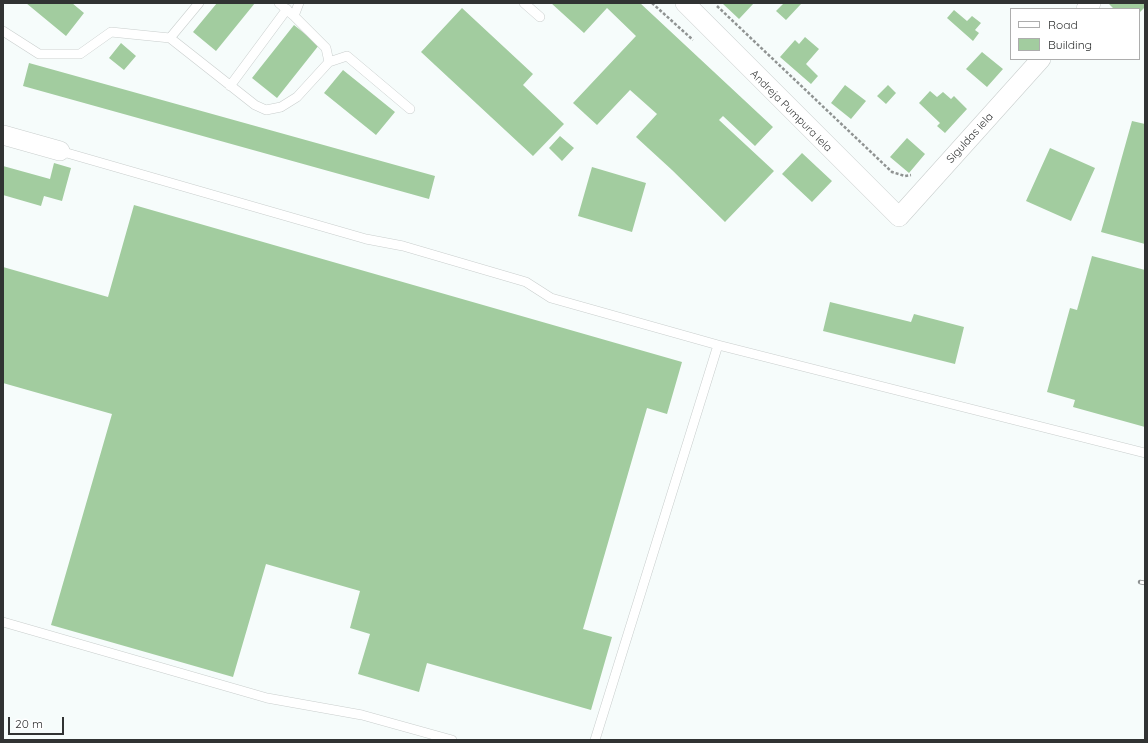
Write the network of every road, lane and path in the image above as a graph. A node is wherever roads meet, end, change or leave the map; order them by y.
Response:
1 (199, 3) edge
2 (299, 3) edge
3 (524, 3) edge
4 (685, 3) edge
5 (714, 3) edge
6 (283, 6) edge
7 (294, 16) junction
8 (540, 17) dead end
9 (3, 31) edge
10 (170, 38) junction
11 (1040, 60) edge
12 (329, 62) junction
13 (230, 86) junction
14 (410, 109) dead end
15 (3, 135) edge
16 (60, 151) joint
17 (916, 175) dead end
18 (898, 217) joint
19 (718, 345) junction
20 (1145, 454) edge
21 (3, 622) edge
22 (452, 740) edge
23 (595, 740) edge

1 - 10 lane
2 - 7 lane
3 - 8 lane
4 - 18 street, Andreja Pumpura iela
5 - 17 path
6 - 7 lane
6 - 13 lane
7 - 12 lane
9 - 10 lane
10 - 13 lane
11 - 18 street, Siguldas iela
12 - 13 lane
12 - 14 lane
15 - 16 street
16 - 19 lane
19 - 20 lane
19 - 23 lane
21 - 22 lane

